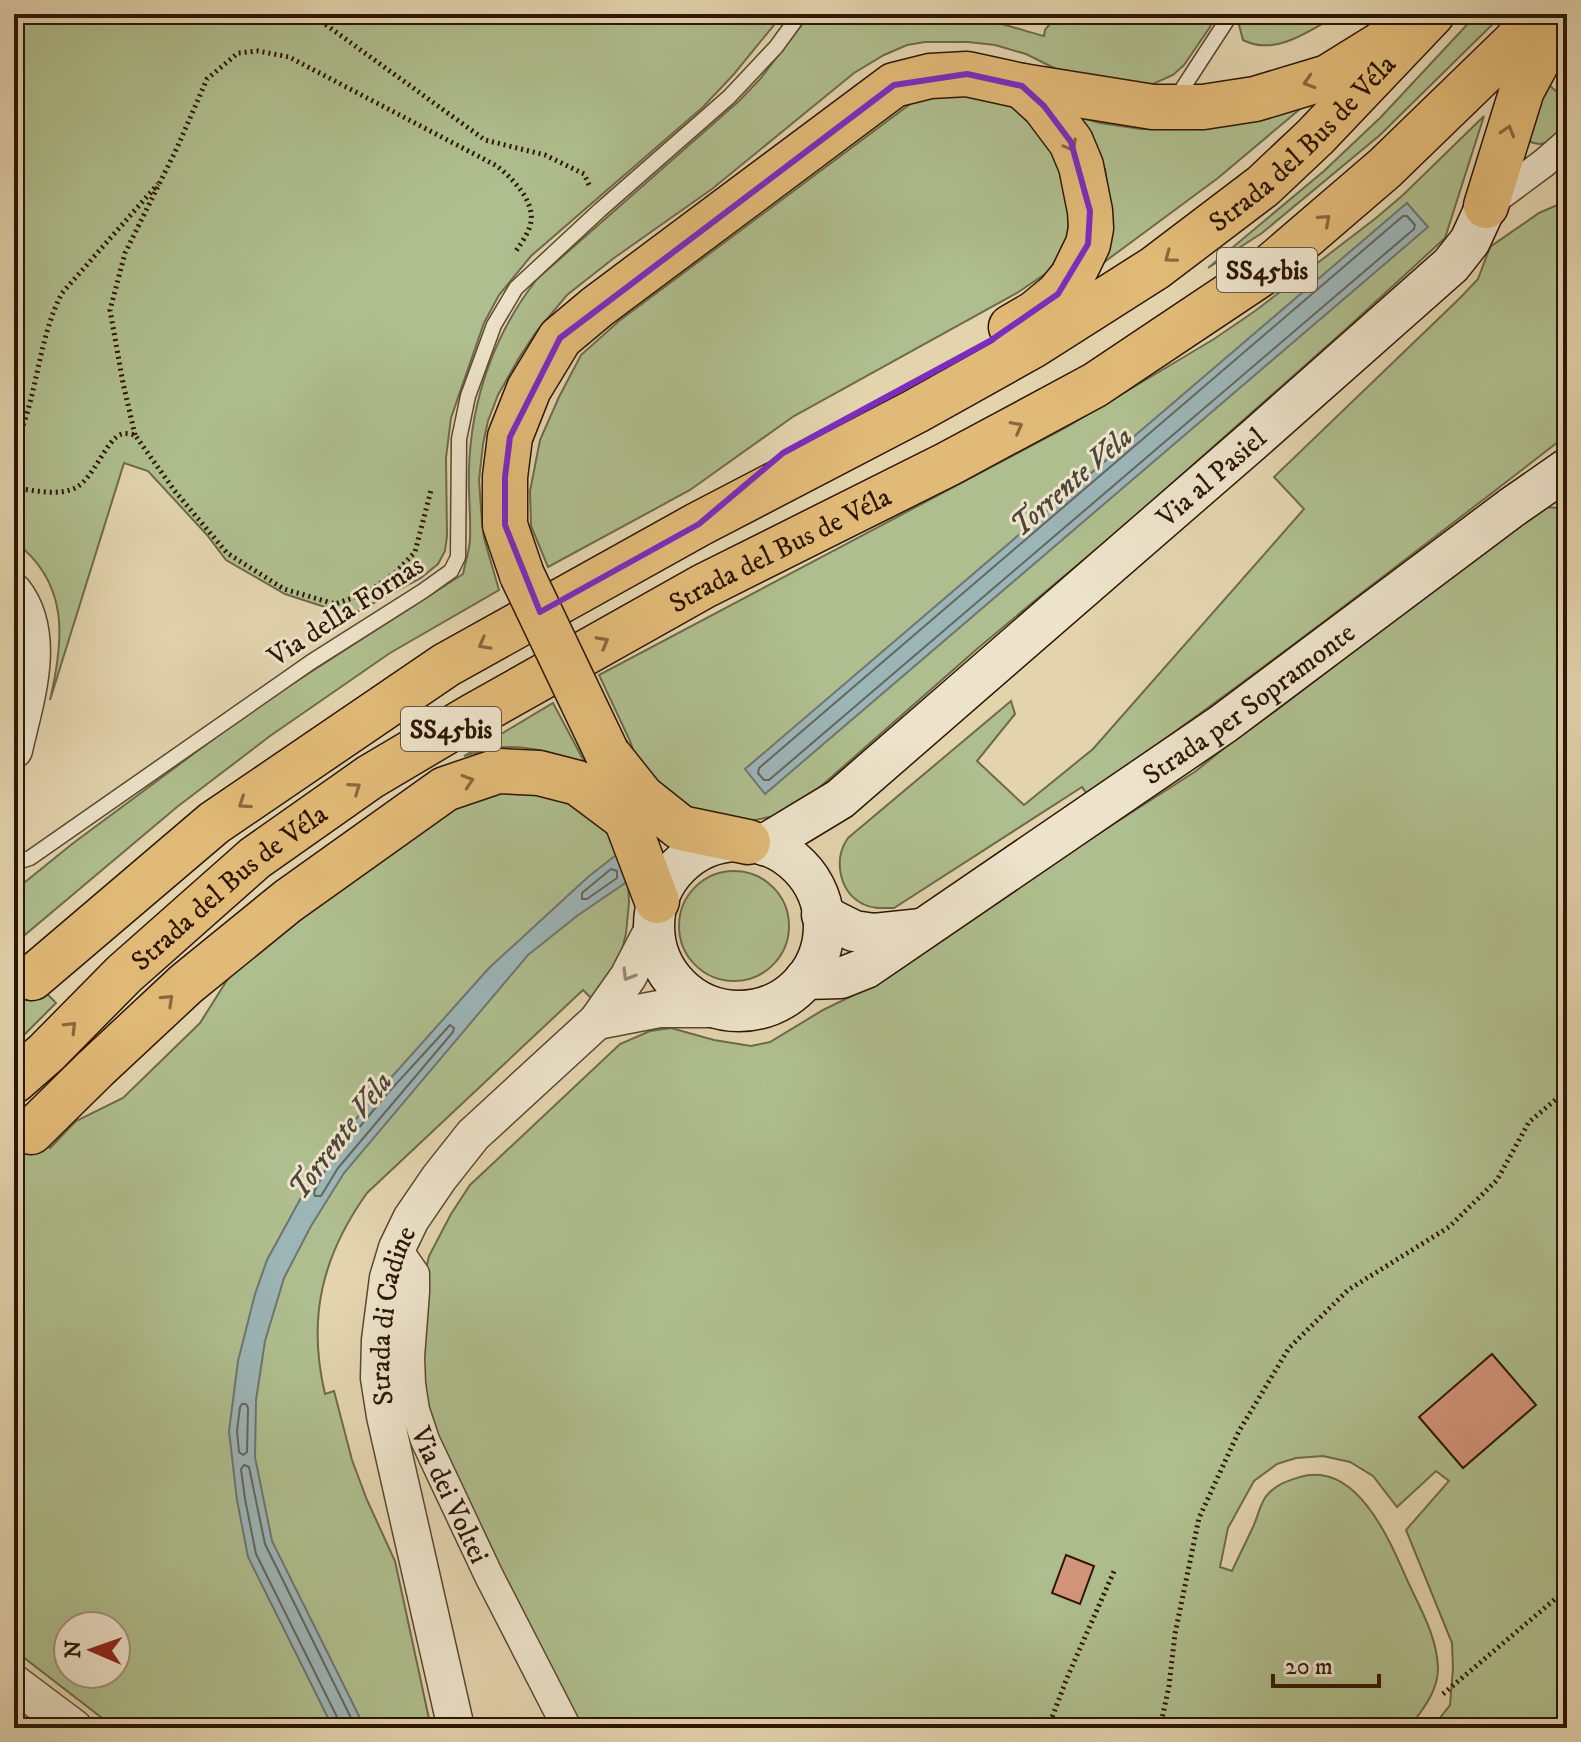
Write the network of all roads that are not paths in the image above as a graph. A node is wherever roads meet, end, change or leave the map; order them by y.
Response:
1 (800, 14) edge
2 (1231, 14) edge
3 (1424, 14) edge
4 (1432, 14) edge
5 (1538, 14) edge
6 (1563, 14) edge
7 (1022, 86) junction
8 (1170, 107) junction
9 (1567, 143) edge
10 (1486, 206) junction
11 (1567, 469) edge
12 (699, 524) junction
13 (14, 592) edge
14 (14, 750) edge
15 (607, 753) junction
16 (840, 799) junction
17 (626, 819) junction
18 (756, 843) junction
19 (14, 863) edge
20 (817, 900) junction
21 (656, 914) junction
22 (922, 929) junction
23 (32, 978) dead end
24 (805, 979) junction
25 (720, 1009) junction
26 (597, 1021) junction
27 (14, 1081) edge
28 (31, 1132) dead end
29 (397, 1248) junction
30 (14, 1683) edge
31 (74, 1728) edge
32 (456, 1728) edge
33 (567, 1728) edge

1 - 19 lane, Via della Fornas
2 - 8 lane
3 -> 8 highway
4 -> 12 highway, Strada del Bus de Véla / SS45bis
27 -> 5 highway, Strada del Bus de Véla / SS45bis
10 -> 6 highway
7 - 8 highway
7 -> 12 highway
7 - 15 highway, bridge
9 - 10 street, Via al Pasiel
10 - 16 main road, Via al Pasiel
11 - 22 main road, Strada per Sopramonte
12 -> 23 highway, Strada del Bus de Véla / SS45bis
13 - 14 street
15 - 17 highway
15 - 18 highway
16 - 18 main road, Via al Pasiel
16 - 20 main road, Via al Pasiel
17 - 21 highway
28 -> 17 highway
18 - 20 main road
18 - 21 main road
20 - 22 main road, Strada per Sopramonte
20 - 24 main road
21 - 25 main road
21 -> 26 street, Strada di Cadine
22 - 24 main road, Strada per Sopramonte
24 - 25 main road
25 - 26 street
26 - 29 street, Strada di Cadine
29 - 32 street, Strada di Cadine
29 - 33 street, Via dei Voltei
30 - 31 street

